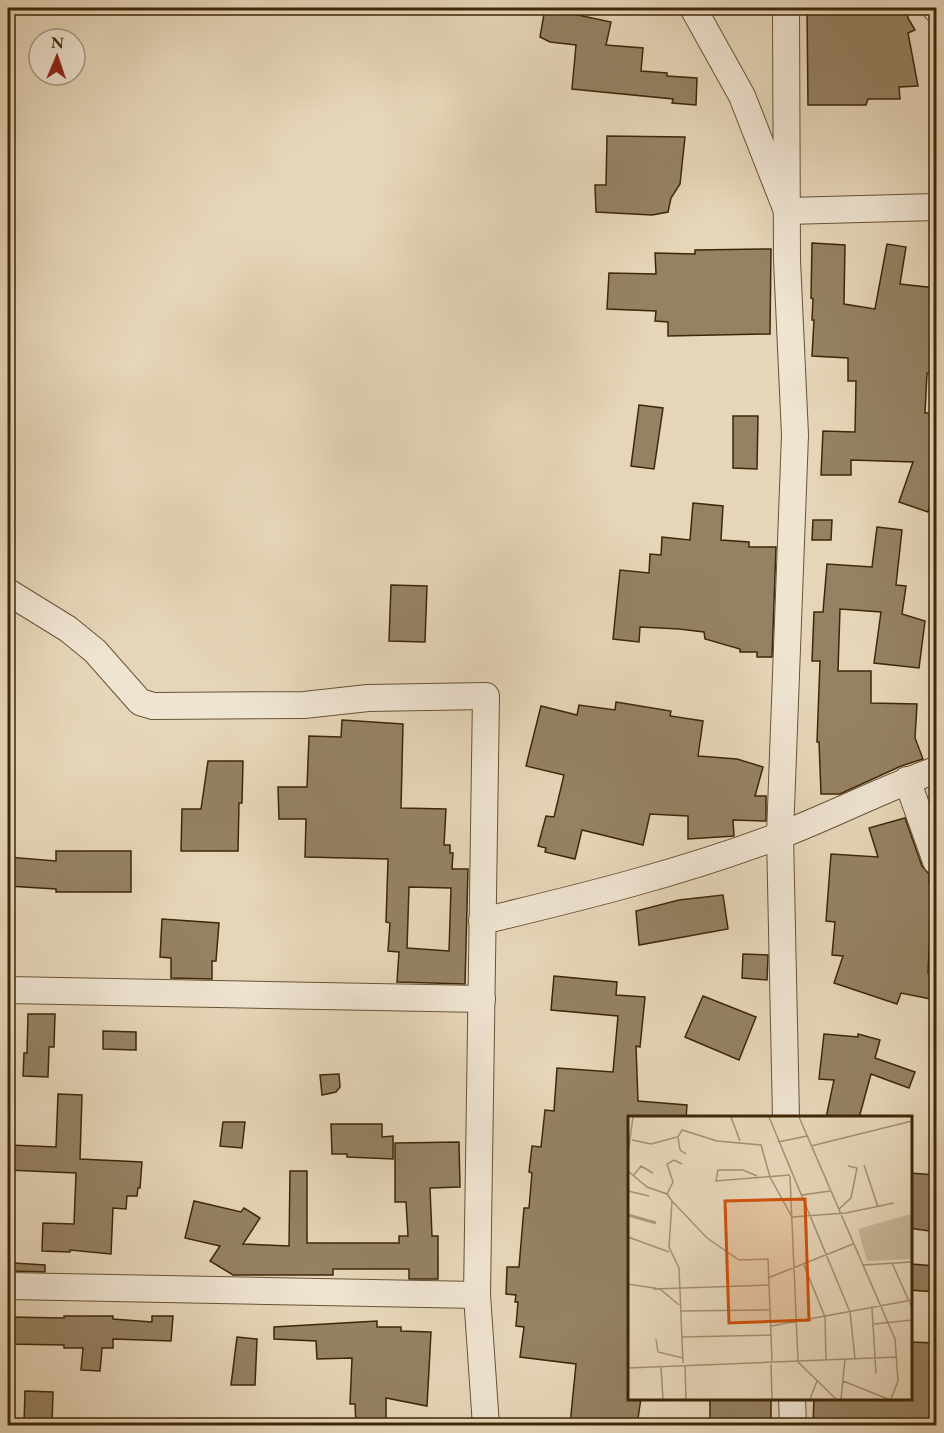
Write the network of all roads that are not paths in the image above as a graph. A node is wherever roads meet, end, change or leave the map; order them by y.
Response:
1 (693, 8) edge
2 (786, 8) edge
3 (936, 207) edge
4 (787, 211) junction
5 (8, 592) edge
6 (936, 771) edge
7 (907, 780) junction
8 (780, 835) junction
9 (936, 861) edge
10 (482, 921) junction
11 (8, 990) edge
12 (482, 999) junction
13 (786, 1116) edge
14 (8, 1286) edge
15 (477, 1295) junction
16 (792, 1400) edge
17 (486, 1425) edge
18 (793, 1425) edge

1 - 4 street
2 - 4 street
3 - 4 street
4 - 8 street
5 - 10 street
6 - 7 street
7 - 8 street
7 - 9 street
8 - 10 street
8 - 13 street
10 - 12 street
11 - 12 street
12 - 15 street
14 - 15 street
15 - 17 street
16 - 18 street

